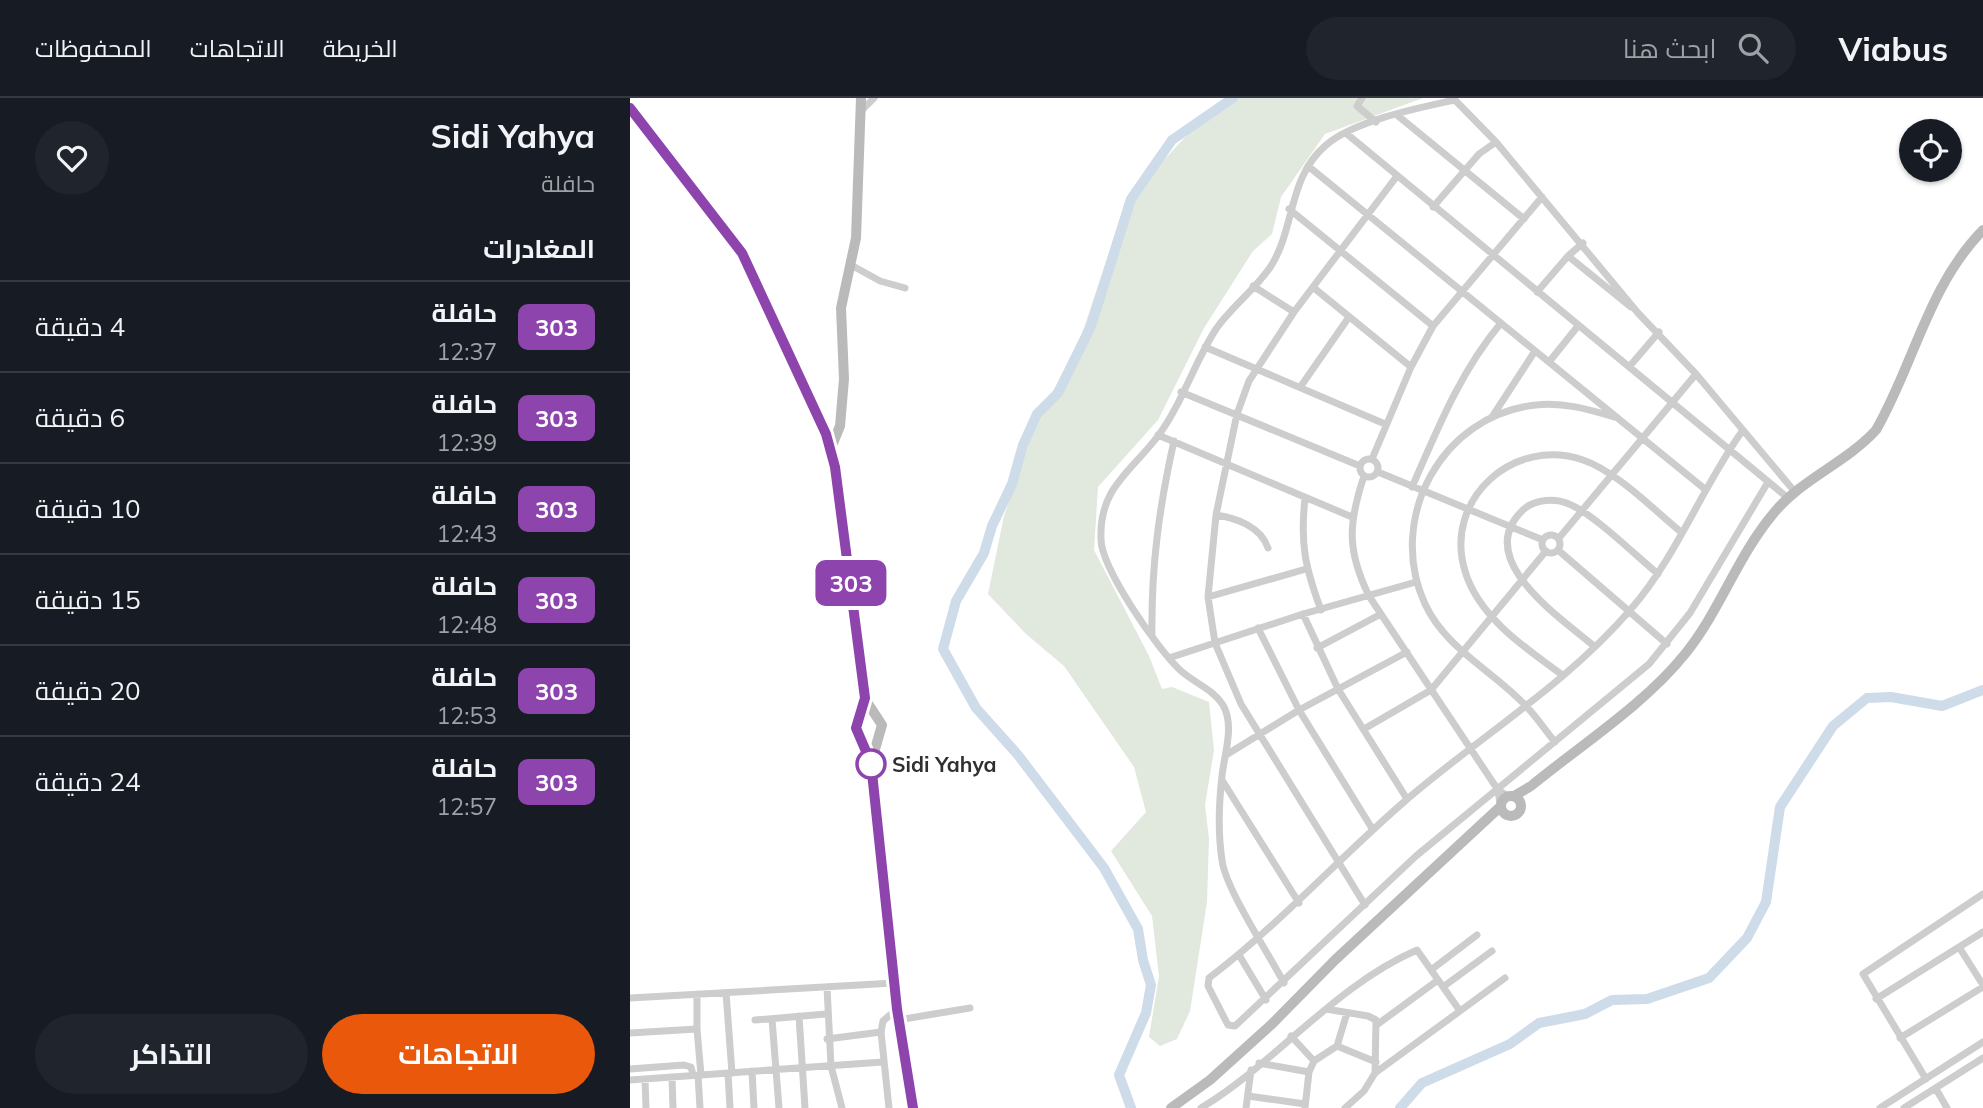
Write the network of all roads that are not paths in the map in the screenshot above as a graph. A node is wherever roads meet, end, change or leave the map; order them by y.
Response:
1 (861, 98) edge
2 (874, 98) edge
3 (1362, 98) edge
4 (1454, 99) edge
5 (630, 108) edge
6 (862, 110) junction
7 (1397, 115) junction
8 (1376, 122) junction
9 (1347, 134) junction
10 (1496, 142) junction
11 (1308, 166) junction
12 (1464, 170) junction
13 (1396, 176) junction
14 (1542, 197) junction
15 (1433, 207) junction
16 (1289, 209) junction
17 (1369, 212) junction
18 (1524, 219) junction
19 (1983, 230) edge
20 (1583, 243) junction
21 (1339, 250) junction
22 (1494, 255) junction
23 (1568, 256) junction
24 (852, 265) junction
25 (1253, 286) junction
26 (905, 288) dead end
27 (1314, 288) junction
28 (1462, 291) junction
29 (1537, 292) junction
30 (1294, 312) junction
31 (1638, 313) junction
32 (1349, 317) junction
33 (1501, 323) junction
34 (1433, 326) junction
35 (1578, 326) junction
36 (1659, 332) junction
37 (1205, 346) junction
38 (1535, 352) junction
39 (1549, 362) junction
40 (1257, 366) junction
41 (1629, 367) junction
42 (1410, 368) junction
43 (1696, 374) junction
44 (1301, 386) junction
45 (1181, 392) junction
46 (1672, 403) junction
47 (1237, 414) junction
48 (1492, 417) junction
49 (1614, 417) junction
50 (1385, 424) junction
51 (1742, 430) junction
52 (1158, 435) junction
53 (1643, 439) junction
54 (1174, 441) junction
55 (831, 448) junction
56 (1729, 450) junction
57 (1372, 459) junction
58 (1227, 464) junction
59 (1360, 466) junction
60 (1378, 472) junction
61 (1364, 476) junction
62 (1611, 476) junction
63 (1768, 482) junction
64 (1412, 487) junction
65 (1706, 490) junction
66 (1421, 491) junction
67 (1791, 495) junction
68 (1305, 498) junction
69 (1468, 510) junction
70 (1582, 511) junction
71 (1216, 515) junction
72 (1352, 517) junction
73 (1511, 528) junction
74 (1681, 532) junction
75 (1559, 538) junction
76 (1543, 540) junction
77 (1268, 548) dead end
78 (1558, 550) junction
79 (1546, 551) junction
80 (1306, 569) junction
81 (1658, 574) junction
82 (1416, 582) junction
83 (1522, 582) junction
84 (1369, 596) junction
85 (1208, 597) junction
86 (1321, 610) junction
87 (1629, 611) junction
88 (1303, 614) junction
89 (1381, 614) junction
90 (1492, 616) junction
91 (1258, 628) junction
92 (1152, 637) junction
93 (1215, 643) junction
94 (1667, 644) junction
95 (1594, 646) junction
96 (1317, 648) junction
97 (1462, 651) junction
98 (1407, 652) junction
99 (1169, 658) junction
100 (1562, 674) junction
101 (1338, 690) junction
102 (1431, 690) junction
103 (865, 698) junction
104 (1525, 705) junction
105 (1299, 710) junction
106 (873, 715) junction
107 (861, 717) junction
108 (1364, 729) junction
109 (881, 734) junction
110 (1258, 735) junction
111 (861, 738) junction
112 (1555, 742) junction
113 (1470, 750) junction
114 (1226, 755) junction
115 (871, 763) junction
116 (1222, 779) junction
117 (1407, 799) junction
118 (1507, 802) junction
119 (1373, 830) junction
120 (1340, 863) junction
121 (1983, 894) edge
122 (1299, 903) junction
123 (1365, 905) junction
124 (1983, 932) edge
125 (1477, 935) dead end
126 (1260, 937) junction
127 (1959, 947) junction
128 (1492, 951) dead end
129 (1240, 955) junction
130 (1431, 970) junction
131 (1505, 978) dead end
132 (1438, 980) junction
133 (894, 983) junction
134 (1284, 983) junction
135 (1983, 986) edge
136 (827, 987) junction
137 (1443, 987) junction
138 (726, 993) junction
139 (697, 995) junction
140 (630, 999) edge
141 (1876, 999) junction
142 (1266, 1000) junction
143 (970, 1008) dead end
144 (1326, 1009) junction
145 (1460, 1011) junction
146 (1347, 1013) junction
147 (826, 1014) junction
148 (898, 1014) junction
149 (799, 1016) junction
150 (772, 1019) junction
151 (755, 1020) dead end
152 (1378, 1024) junction
153 (696, 1029) junction
154 (630, 1032) edge
155 (881, 1032) junction
156 (1291, 1036) junction
157 (1900, 1038) junction
158 (827, 1039) junction
159 (1983, 1042) edge
160 (1337, 1046) junction
161 (1983, 1058) edge
162 (1314, 1061) junction
163 (883, 1062) junction
164 (1376, 1062) junction
165 (1259, 1063) junction
166 (831, 1066) junction
167 (800, 1068) junction
168 (630, 1069) edge
169 (777, 1069) junction
170 (1251, 1070) junction
171 (752, 1071) junction
172 (1309, 1072) junction
173 (730, 1073) junction
174 (1375, 1073) junction
175 (697, 1075) junction
176 (671, 1077) junction
177 (645, 1079) junction
178 (1926, 1079) junction
179 (630, 1080) edge
180 (1936, 1089) junction
181 (1248, 1096) junction
182 (1183, 1104) edge
183 (1305, 1106) edge
184 (646, 1108) edge
185 (673, 1108) edge
186 (700, 1108) edge
187 (730, 1108) edge
188 (754, 1108) edge
189 (779, 1108) edge
190 (805, 1108) edge
191 (842, 1108) edge
192 (889, 1108) edge
193 (913, 1108) edge
194 (1161, 1108) edge
195 (1171, 1108) edge
196 (1201, 1108) edge
197 (1246, 1108) edge
198 (1345, 1108) edge
199 (1880, 1108) edge
200 (1904, 1108) edge
201 (1947, 1108) edge

1 - 6 street
2 - 6 street
3 - 8 street
4 - 7 street
4 - 10 street
5 - 55 street
6 - 24 street
7 - 8 street
7 - 12 street
8 - 9 street
9 - 11 street
9 - 13 street
10 - 12 street
10 - 14 street
11 - 16 street
11 - 17 street
12 - 15 street
12 - 18 street
13 - 15 street
13 - 17 street
14 - 18 street
14 - 20 street
15 - 22 street
16 - 21 street
16 - 25 street
17 - 21 street
17 - 28 street
18 - 22 street
19 - 67 street
20 - 23 street
20 - 31 street
21 - 27 street
21 - 34 street
22 - 28 street
22 - 29 street
23 - 29 street
23 - 31 street
24 - 26 street
24 - 55 street
25 - 30 street
25 - 37 street
27 - 30 street
27 - 32 street
28 - 33 street
28 - 34 street
29 - 35 street
30 - 40 street
31 - 36 street
32 - 42 street
32 - 44 street
33 - 38 street
33 - 64 street
34 - 42 street
35 - 39 street
35 - 41 street
36 - 41 street
36 - 43 street
37 - 40 street
37 - 45 street
38 - 39 street
38 - 48 street
39 - 49 street
40 - 44 street
40 - 47 street
41 - 46 street
42 - 50 street
43 - 46 street
43 - 51 street
44 - 50 street
45 - 47 street
45 - 52 street
46 - 53 street
46 - 56 street
47 - 58 street
47 - 59 street
48 - 49 street
48 - 66 street
49 - 53 street
50 - 57 street
51 - 56 street
51 - 67 street
52 - 54 street
52 - 92 street
53 - 62 street
53 - 65 street
54 - 58 street
54 - 92 street
55 - 103 street
56 - 63 street
56 - 65 street
57 - 59 street
57 - 60 street
58 - 68 street
58 - 71 street
59 - 61 street
60 - 61 street
60 - 64 street
61 - 72 street
62 - 69 street
62 - 70 street
62 - 74 street
63 - 67 street
63 - 94 street
64 - 66 street
65 - 74 street
66 - 69 street
66 - 82 street
67 - 118 street
68 - 72 street
68 - 80 street
69 - 73 street
69 - 90 street
70 - 73 street
70 - 75 street
70 - 81 street
71 - 77 street
71 - 85 street
72 - 84 street
73 - 76 street
73 - 83 street
74 - 81 street
75 - 76 street
75 - 78 street
76 - 79 street
78 - 79 street
78 - 87 street
79 - 83 street
80 - 85 street
80 - 86 street
81 - 87 street
82 - 84 street
82 - 97 street
83 - 90 street
83 - 95 street
84 - 86 street
84 - 89 street
85 - 93 street
86 - 88 street
87 - 94 street
87 - 95 street
88 - 91 street
88 - 96 street
89 - 96 street
89 - 98 street
90 - 97 street
90 - 100 street
91 - 93 street
91 - 105 street
92 - 99 street
93 - 99 street
93 - 110 street
94 - 112 street
95 - 100 street
96 - 101 street
97 - 102 street
97 - 104 street
98 - 101 street
98 - 102 street
99 - 114 street
100 - 104 street
101 - 105 street
101 - 108 street
102 - 108 street
102 - 113 street
103 - 106 street
103 - 107 street
104 - 112 street
104 - 113 street
105 - 110 street
105 - 119 street
106 - 107 street
106 - 109 street
107 - 111 street
108 - 117 street
109 - 111 street
109 - 115 street
110 - 114 street
110 - 120 street
111 - 115 street
112 - 118 street
113 - 117 street
113 - 118 street
114 - 116 street
115 - 133 street
116 - 122 street
116 - 126 street
117 - 119 street
118 - 123 street
118 - 182 street
119 - 120 street
120 - 122 street
120 - 123 street
121 - 141 street
122 - 126 street
123 - 134 street
124 - 127 street
125 - 130 street
126 - 129 street
126 - 134 street
127 - 135 street
127 - 141 street
128 - 137 street
129 - 142 street
129 - 142 street
130 - 132 street
130 - 144 street
131 - 145 street
132 - 137 street
132 - 152 street
133 - 136 street
133 - 148 street
134 - 142 street
135 - 157 street
136 - 138 street
136 - 147 street
137 - 145 street
138 - 139 street
138 - 173 street
139 - 140 street
139 - 153 street
141 - 157 street
143 - 148 street
144 - 146 street
144 - 156 street
145 - 174 street
146 - 152 street
146 - 160 street
147 - 149 street
147 - 158 street
148 - 155 street
148 - 193 street
149 - 150 street
149 - 167 street
150 - 151 street
150 - 169 street
152 - 164 street
153 - 154 street
153 - 175 street
155 - 158 street
155 - 163 street
156 - 162 street
156 - 165 street
157 - 178 street
158 - 166 street
159 - 178 street
160 - 162 street
160 - 164 street
161 - 180 street
162 - 172 street
163 - 166 street
163 - 192 street
164 - 174 street
165 - 170 street
165 - 172 street
166 - 167 street
166 - 191 street
167 - 169 street
167 - 190 street
168 - 175 street
169 - 171 street
169 - 189 street
170 - 181 street
170 - 196 street
171 - 173 street
171 - 188 street
172 - 183 street
173 - 175 street
173 - 187 street
174 - 198 street
175 - 176 street
175 - 186 street
176 - 177 street
176 - 185 street
177 - 179 street
177 - 184 street
178 - 199 street
180 - 200 street
180 - 201 street
181 - 183 street
181 - 197 street
182 - 194 street
182 - 195 street

